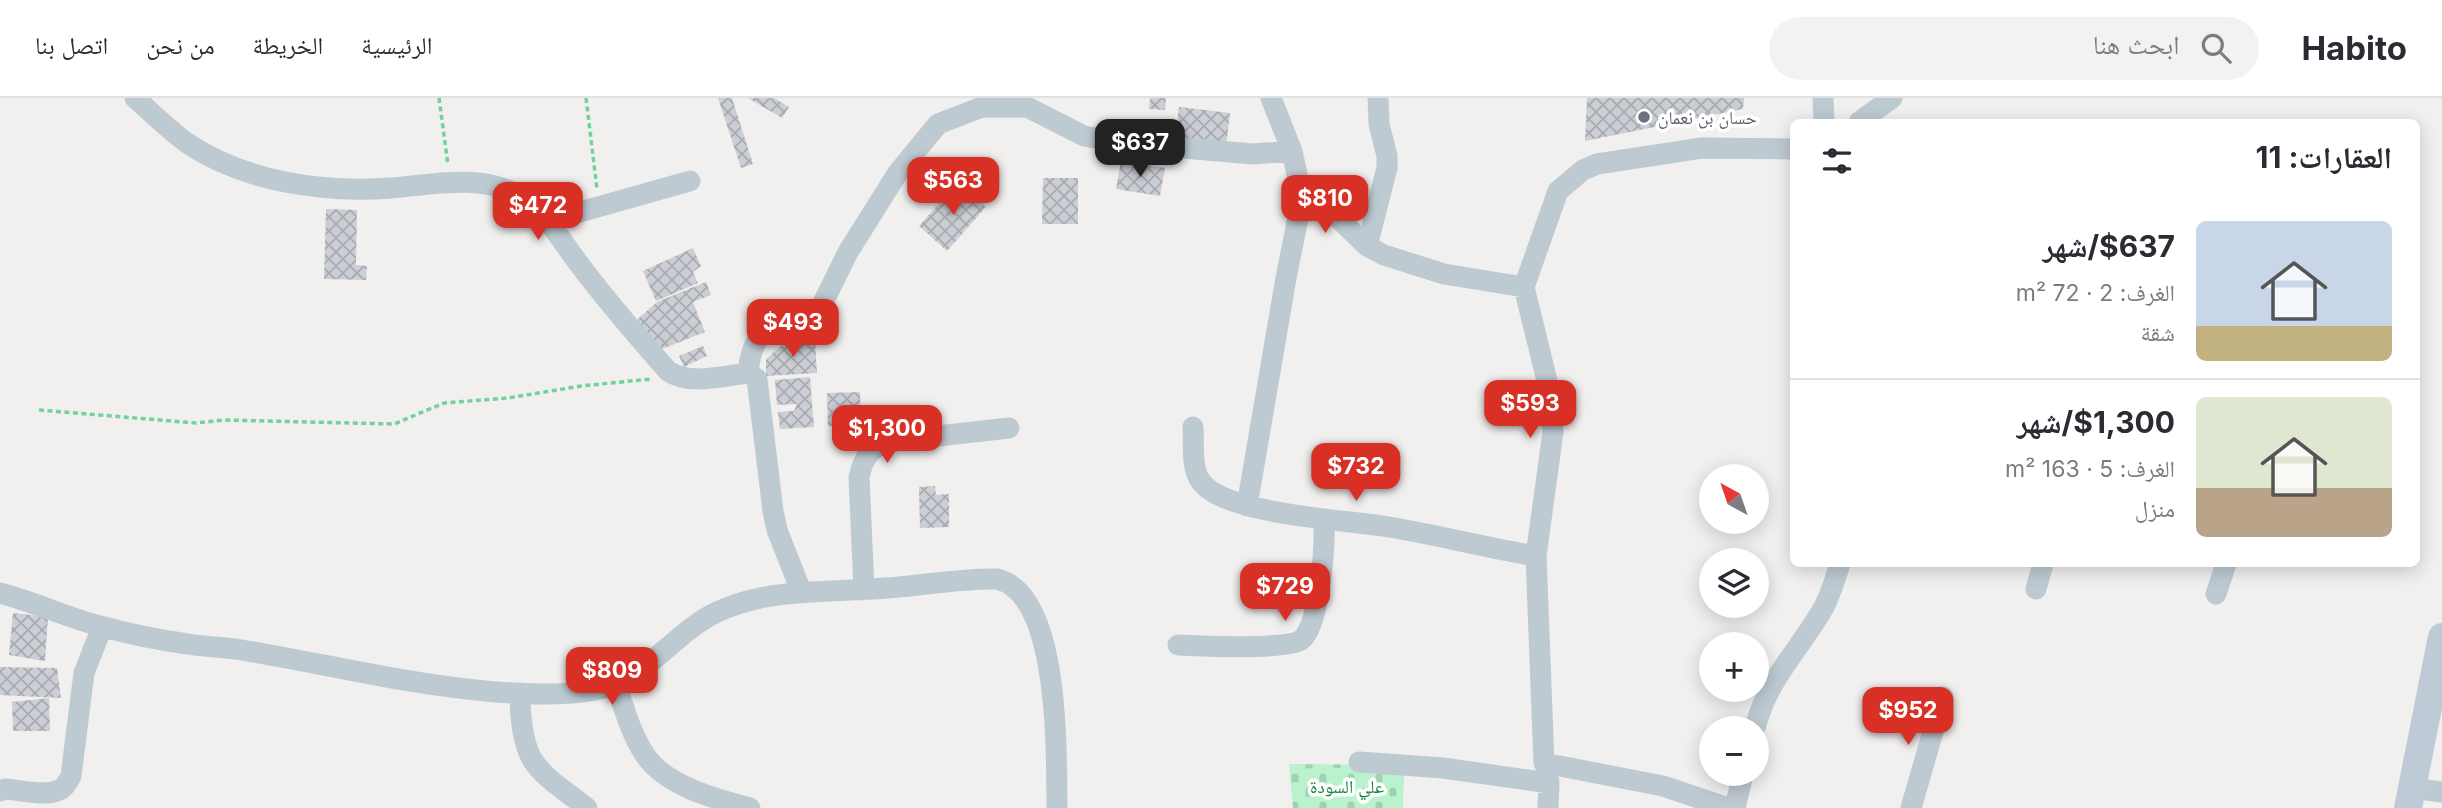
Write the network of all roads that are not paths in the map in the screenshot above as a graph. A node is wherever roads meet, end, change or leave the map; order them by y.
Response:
1 (135, 98) edge
2 (1271, 98) edge
3 (1378, 98) edge
4 (1823, 98) edge
5 (1892, 98) edge
6 (1824, 119) edge
7 (1863, 119) edge
8 (1790, 149) edge
9 (1292, 151) junction
10 (690, 181) dead end
11 (1302, 198) junction
12 (548, 221) junction
13 (1367, 246) junction
14 (1524, 288) junction
15 (748, 373) junction
16 (1009, 428) dead end
17 (1193, 428) dead end
18 (1247, 506) junction
19 (1324, 521) junction
20 (1536, 556) junction
21 (1839, 567) edge
22 (2042, 567) edge
23 (2225, 567) edge
24 (2036, 589) dead end
25 (864, 590) junction
26 (801, 591) junction
27 (0, 593) edge
28 (2216, 594) dead end
29 (102, 627) junction
30 (1178, 645) dead end
31 (2441, 651) edge
32 (616, 684) junction
33 (520, 694) junction
34 (1943, 697) dead end
35 (1758, 716) edge
36 (1359, 762) dead end
37 (1547, 773) junction
38 (1740, 786) edge
39 (0, 791) edge
40 (2442, 792) edge
41 (2410, 798) edge
42 (1703, 803) edge
43 (587, 808) edge
44 (750, 808) edge
45 (1057, 808) edge
46 (1548, 808) edge
47 (1728, 808) edge
48 (1735, 808) edge
49 (1911, 808) edge

1 - 12 street
2 - 9 street
3 - 13 street
4 - 6 street
5 - 7 street
8 - 14 street
9 - 11 street
9 - 15 street
10 - 12 street
11 - 13 street
11 - 18 street
12 - 15 street
13 - 14 street
14 - 20 street
15 - 26 street
16 - 25 street
17 - 18 street
18 - 19 street
19 - 20 street
19 - 30 street
20 - 37 street
21 - 35 street
22 - 24 street
23 - 28 street
25 - 26 street
25 - 45 street
26 - 32 street
27 - 29 street
29 - 33 street
29 - 39 street
31 - 41 street
32 - 33 street
32 - 44 street
33 - 43 street
34 - 49 street
36 - 37 street
37 - 42 street
37 - 46 street
38 - 48 street
40 - 41 street
42 - 47 street

